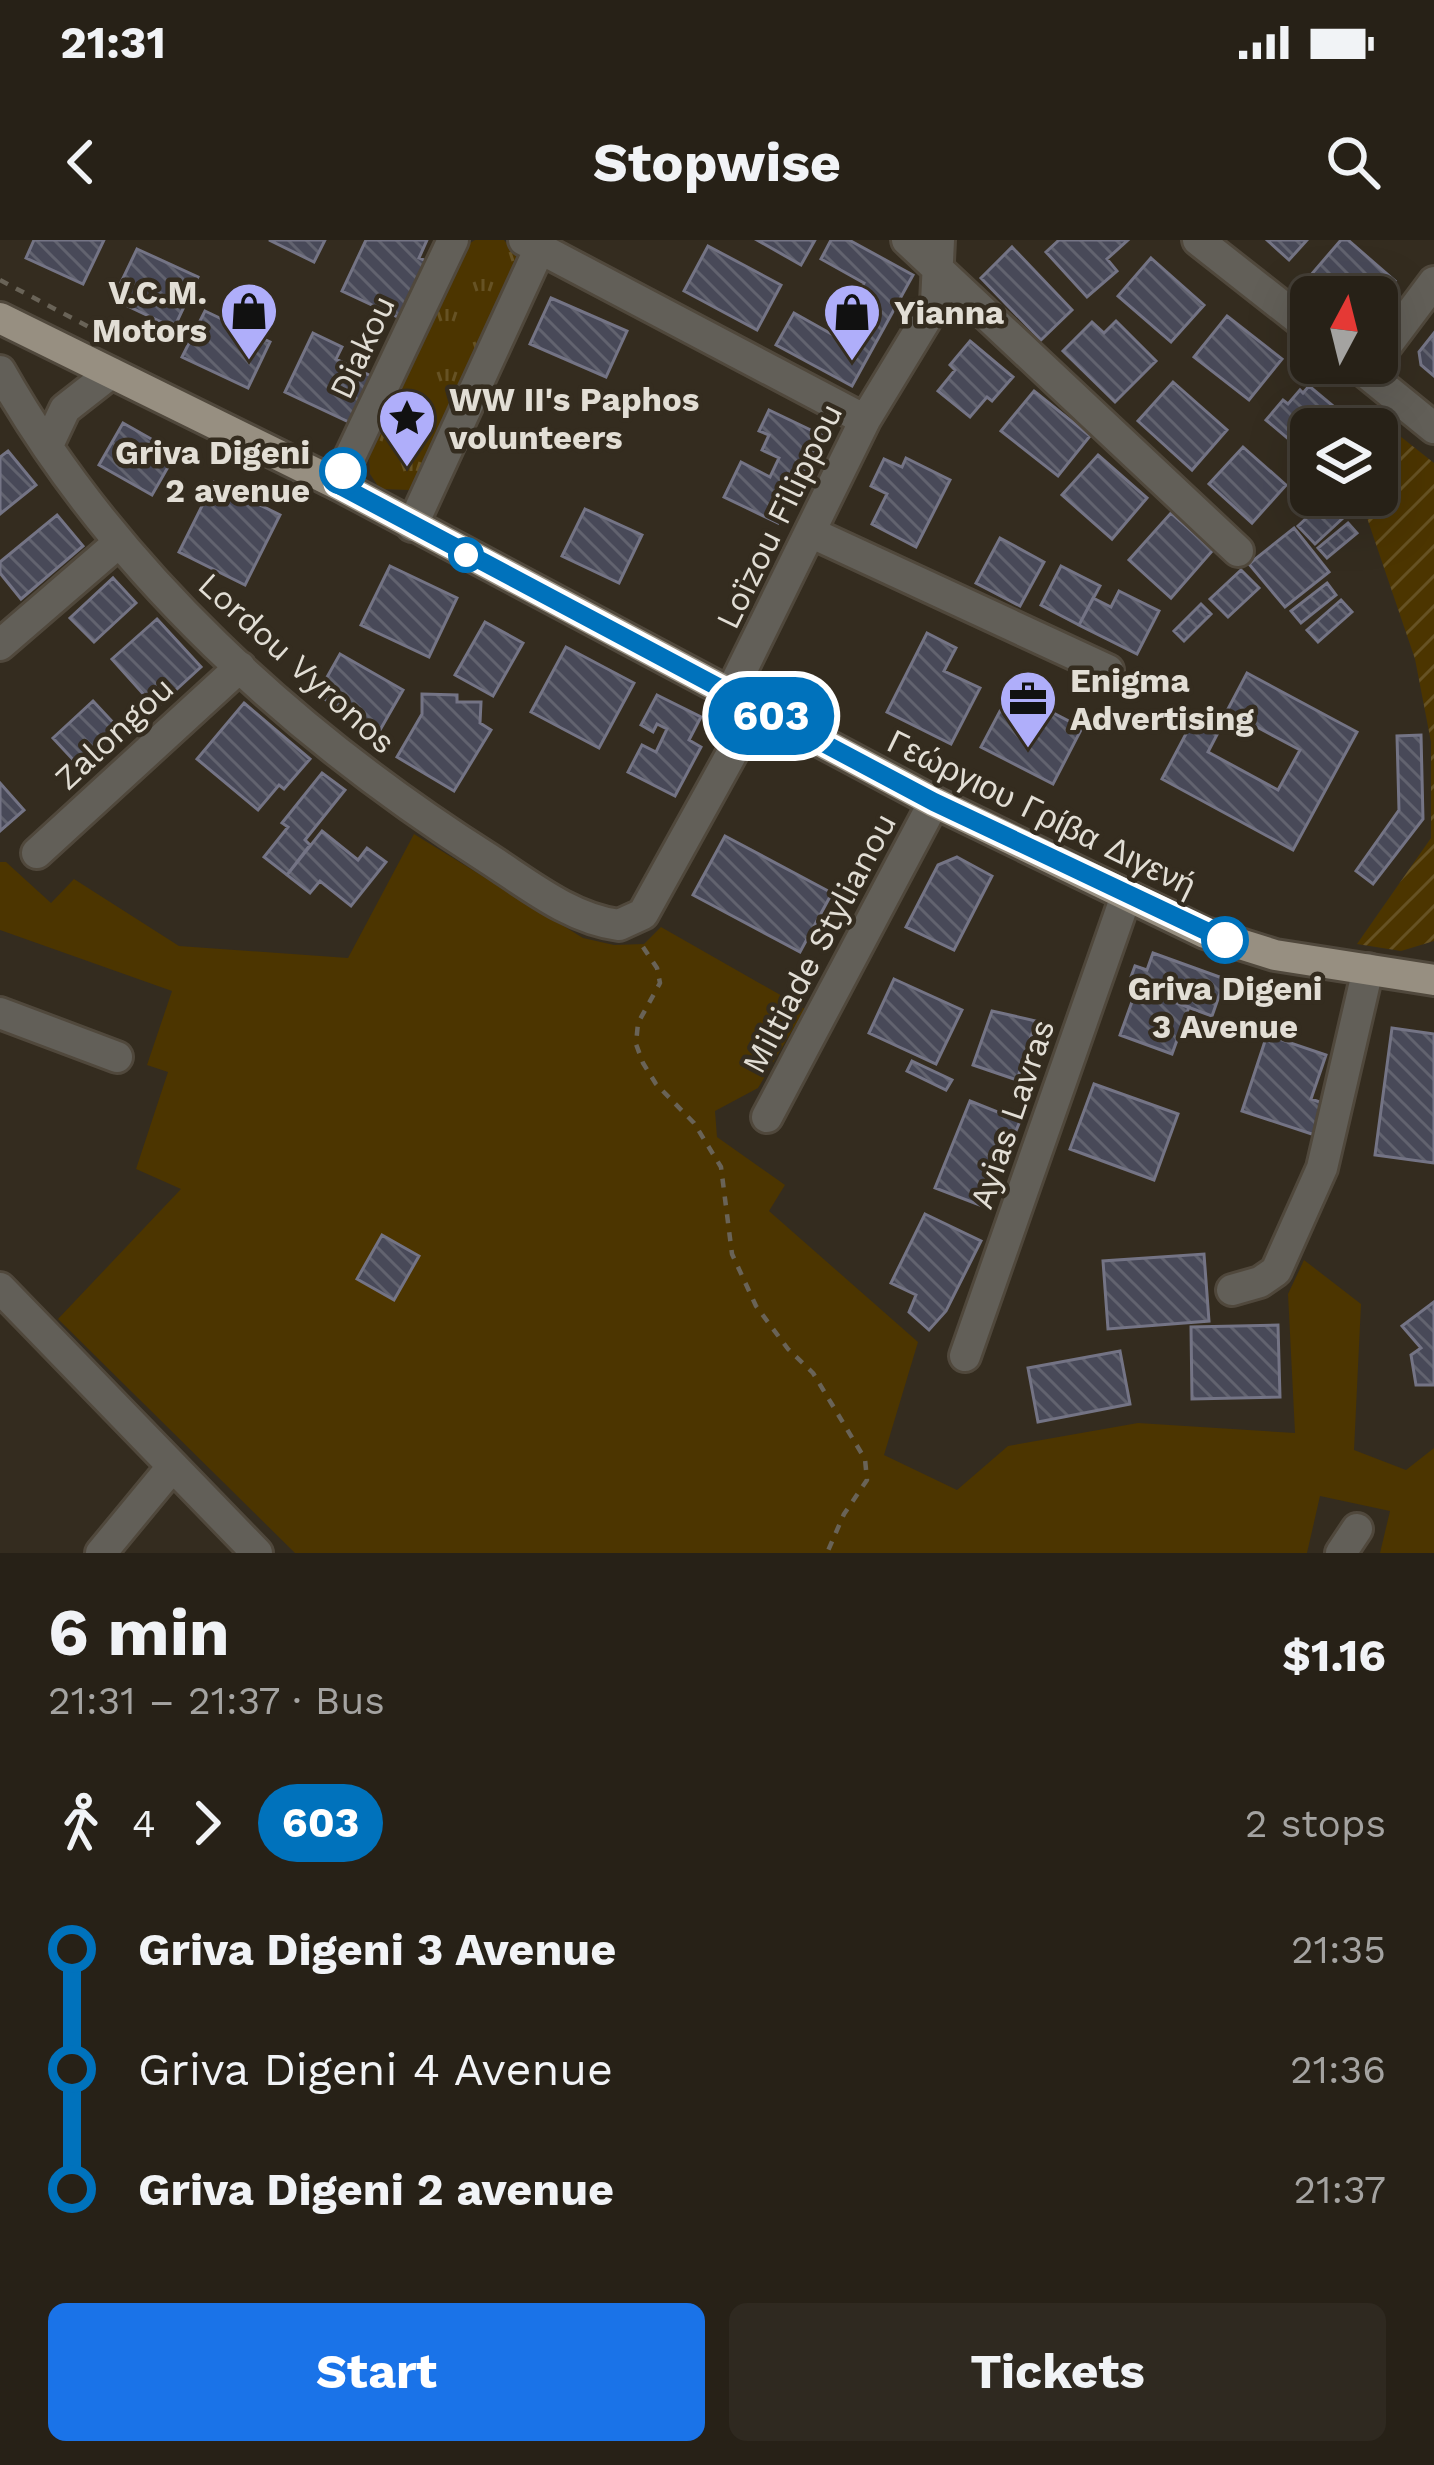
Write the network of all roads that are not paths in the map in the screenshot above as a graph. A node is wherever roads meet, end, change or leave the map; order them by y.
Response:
1 (453, 240) edge
2 (907, 240) edge
3 (1198, 240) edge
4 (532, 245) edge
5 (940, 255) edge
6 (1434, 282) edge
7 (1290, 312) edge
8 (0, 318) edge
9 (1398, 327) edge
10 (0, 371) edge
11 (111, 373) junction
12 (1389, 384) edge
13 (8, 405) edge
14 (865, 420) junction
15 (1434, 428) edge
16 (48, 445) junction
17 (337, 484) junction
18 (412, 526) junction
19 (812, 533) junction
20 (117, 544) junction
21 (1238, 550) dead end
22 (0, 645) edge
23 (240, 667) junction
24 (1108, 670) dead end
25 (744, 701) junction
26 (934, 802) junction
27 (37, 853) dead end
28 (1126, 896) junction
29 (619, 925) joint
30 (1368, 969) junction
31 (1434, 980) edge
32 (0, 1013) edge
33 (117, 1057) dead end
34 (767, 1117) dead end
35 (1, 1290) edge
36 (1232, 1290) dead end
37 (965, 1356) dead end
38 (172, 1467) junction
39 (101, 1553) edge
40 (257, 1553) edge

1 - 17 street, Diakou
2 - 5 street
3 - 7 street
4 - 14 street
4 - 18 street
5 - 14 street, Loïzou Filippou
5 - 21 street
6 - 9 street
8 - 11 main road, Γεώργιου Γρίβα Διγενή
10 - 13 street, Lordou Vyronos
11 - 16 street
11 - 17 main road, Γεώργιου Γρίβα Διγενή
12 - 15 street
13 - 16 street, Lordou Vyronos
14 - 19 street, Loïzou Filippou
16 - 20 street, Lordou Vyronos
17 - 18 main road, Γεώργιου Γρίβα Διγενή
18 - 25 main road, Γεώργιου Γρίβα Διγενή
19 - 24 street
19 - 25 street, Loïzou Filippou
20 - 22 street
20 - 23 street, Lordou Vyronos
23 - 27 street, Zalongou
23 - 29 street, Lordou Vyronos
25 - 26 main road, Γεώργιου Γρίβα Διγενή
25 - 29 street, Loïzou Filippou
26 - 28 main road, Γεώργιου Γρίβα Διγενή
26 - 34 street, Miltiade Stylianou
28 - 30 main road, Γεώργιου Γρίβα Διγενή
28 - 37 street, Ayias Lavras
30 - 31 main road, Γεώργιου Γρίβα Διγενή
30 - 36 street
32 - 33 street
35 - 38 street
38 - 39 street
38 - 40 street

